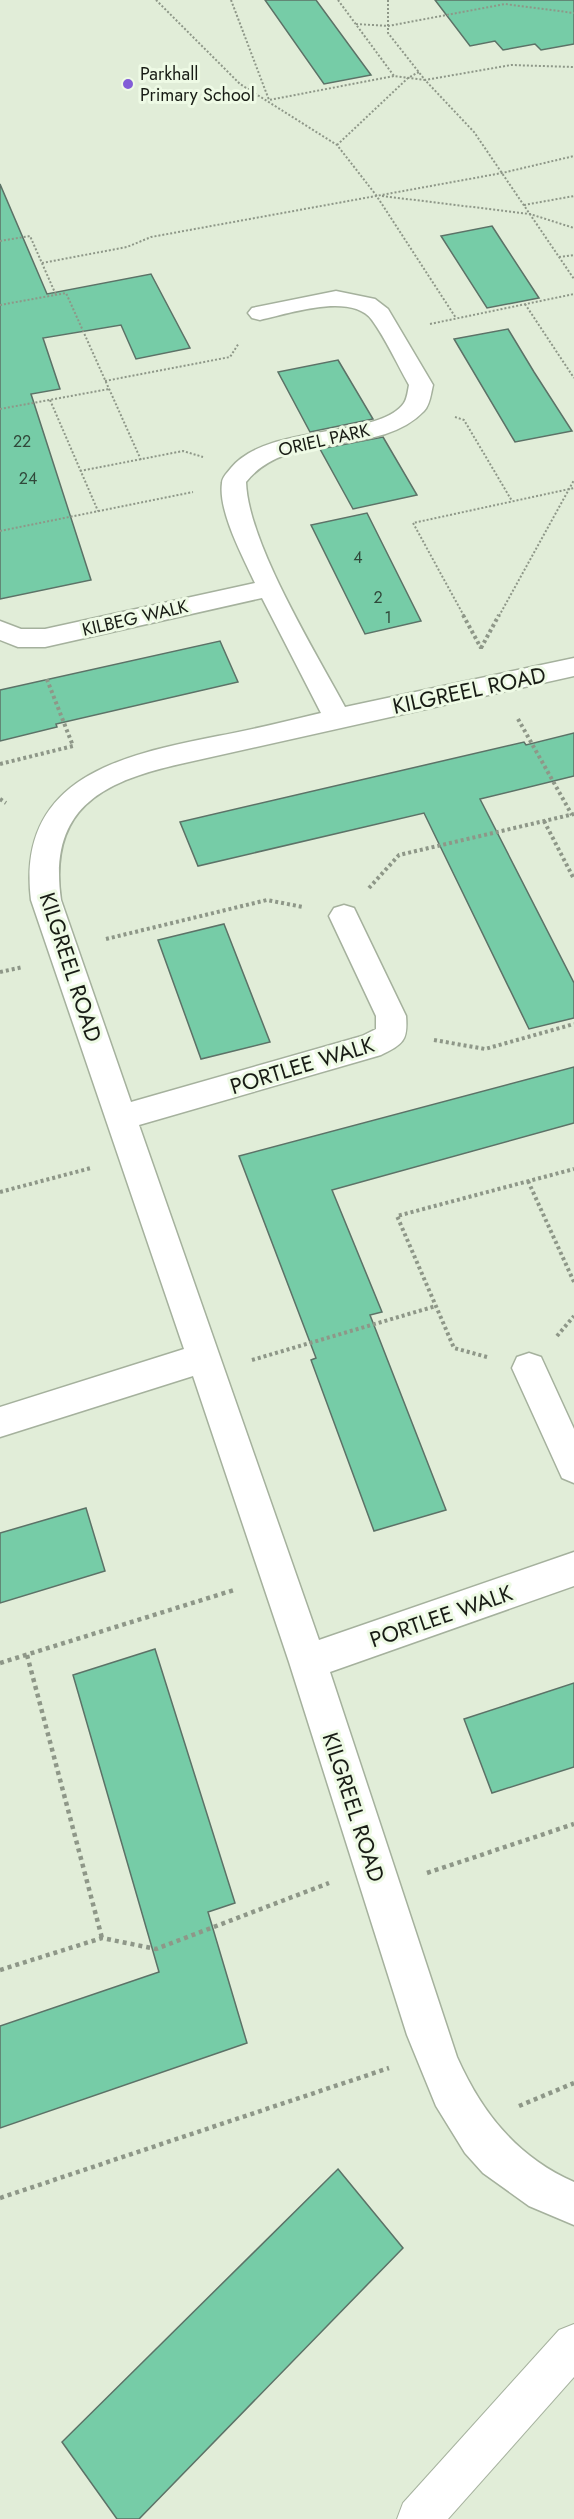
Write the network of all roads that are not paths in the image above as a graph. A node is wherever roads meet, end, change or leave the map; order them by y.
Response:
1 (260, 313) road end
2 (270, 588) junction
3 (0, 630) edge
4 (574, 667) edge
5 (337, 718) junction
6 (344, 916) road end
7 (122, 1117) junction
8 (206, 1365) junction
9 (529, 1368) road end
10 (0, 1422) edge
11 (574, 1467) edge
12 (574, 1569) edge
13 (308, 1662) junction
14 (574, 2204) edge
15 (574, 2345) edge
16 (419, 2519) edge

1 - 2 street, ORIEL PARK
2 - 3 street, KILBEG WALK
2 - 5 street
4 - 5 street, KILGREEL ROAD
5 - 7 street, KILGREEL ROAD
6 - 7 street, PORTLEE WALK
7 - 8 street, KILGREEL ROAD
8 - 10 street
8 - 13 street, KILGREEL ROAD
9 - 11 street
12 - 13 street, PORTLEE WALK
13 - 14 street, KILGREEL ROAD
15 - 16 lane

